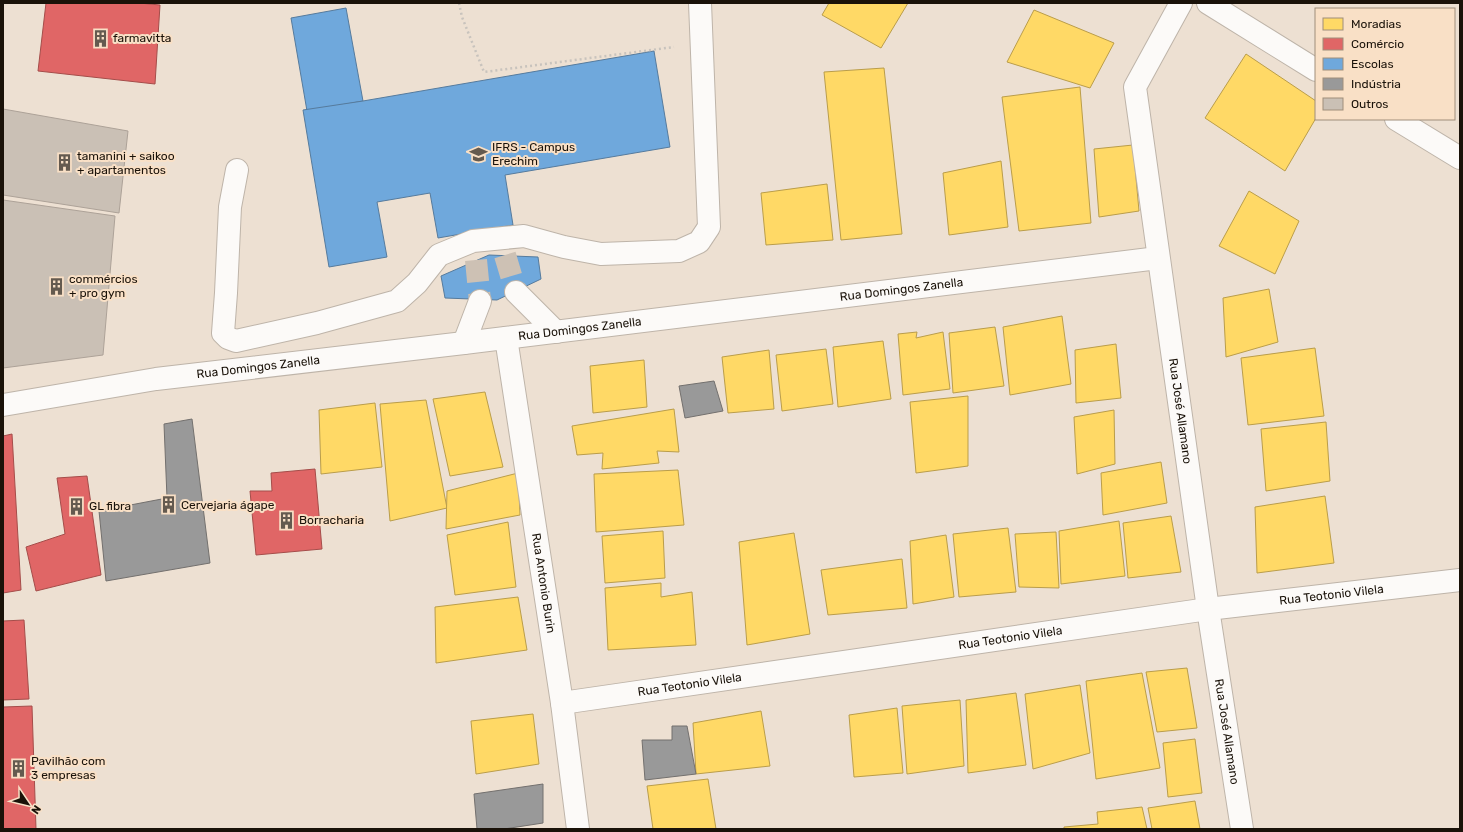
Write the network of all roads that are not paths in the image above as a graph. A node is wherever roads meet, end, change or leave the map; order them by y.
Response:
1 (700, 3) edge
2 (712, 3) edge
3 (1181, 3) edge
4 (1208, 3) edge
5 (702, 38) junction
6 (1315, 69) edge
7 (1398, 120) edge
8 (1460, 158) edge
9 (237, 170) dead end
10 (1158, 258) junction
11 (516, 292) tunnel mouth
12 (480, 300) tunnel mouth
13 (556, 332) junction
14 (506, 338) junction
15 (464, 343) junction
16 (3, 405) edge
17 (1460, 580) edge
18 (1208, 609) junction
19 (562, 703) junction
20 (578, 829) edge
21 (1242, 829) edge

1 - 5 street
2 - 5 street
3 - 10 street, Rua José Allamano
4 - 6 street
5 - 9 street
7 - 8 street
10 - 13 street, Rua Domingos Zanella
10 - 18 street, Rua José Allamano
11 - 13 street
12 - 15 street
13 - 14 street, Rua Domingos Zanella
14 - 15 street, Rua Domingos Zanella
14 - 19 street, Rua Antonio Burin
15 - 16 street, Rua Domingos Zanella
17 - 18 street, Rua Teotonio Vilela
18 - 19 street, Rua Teotonio Vilela
18 - 21 street, Rua José Allamano
19 - 20 street, Rua Antonio Burin

